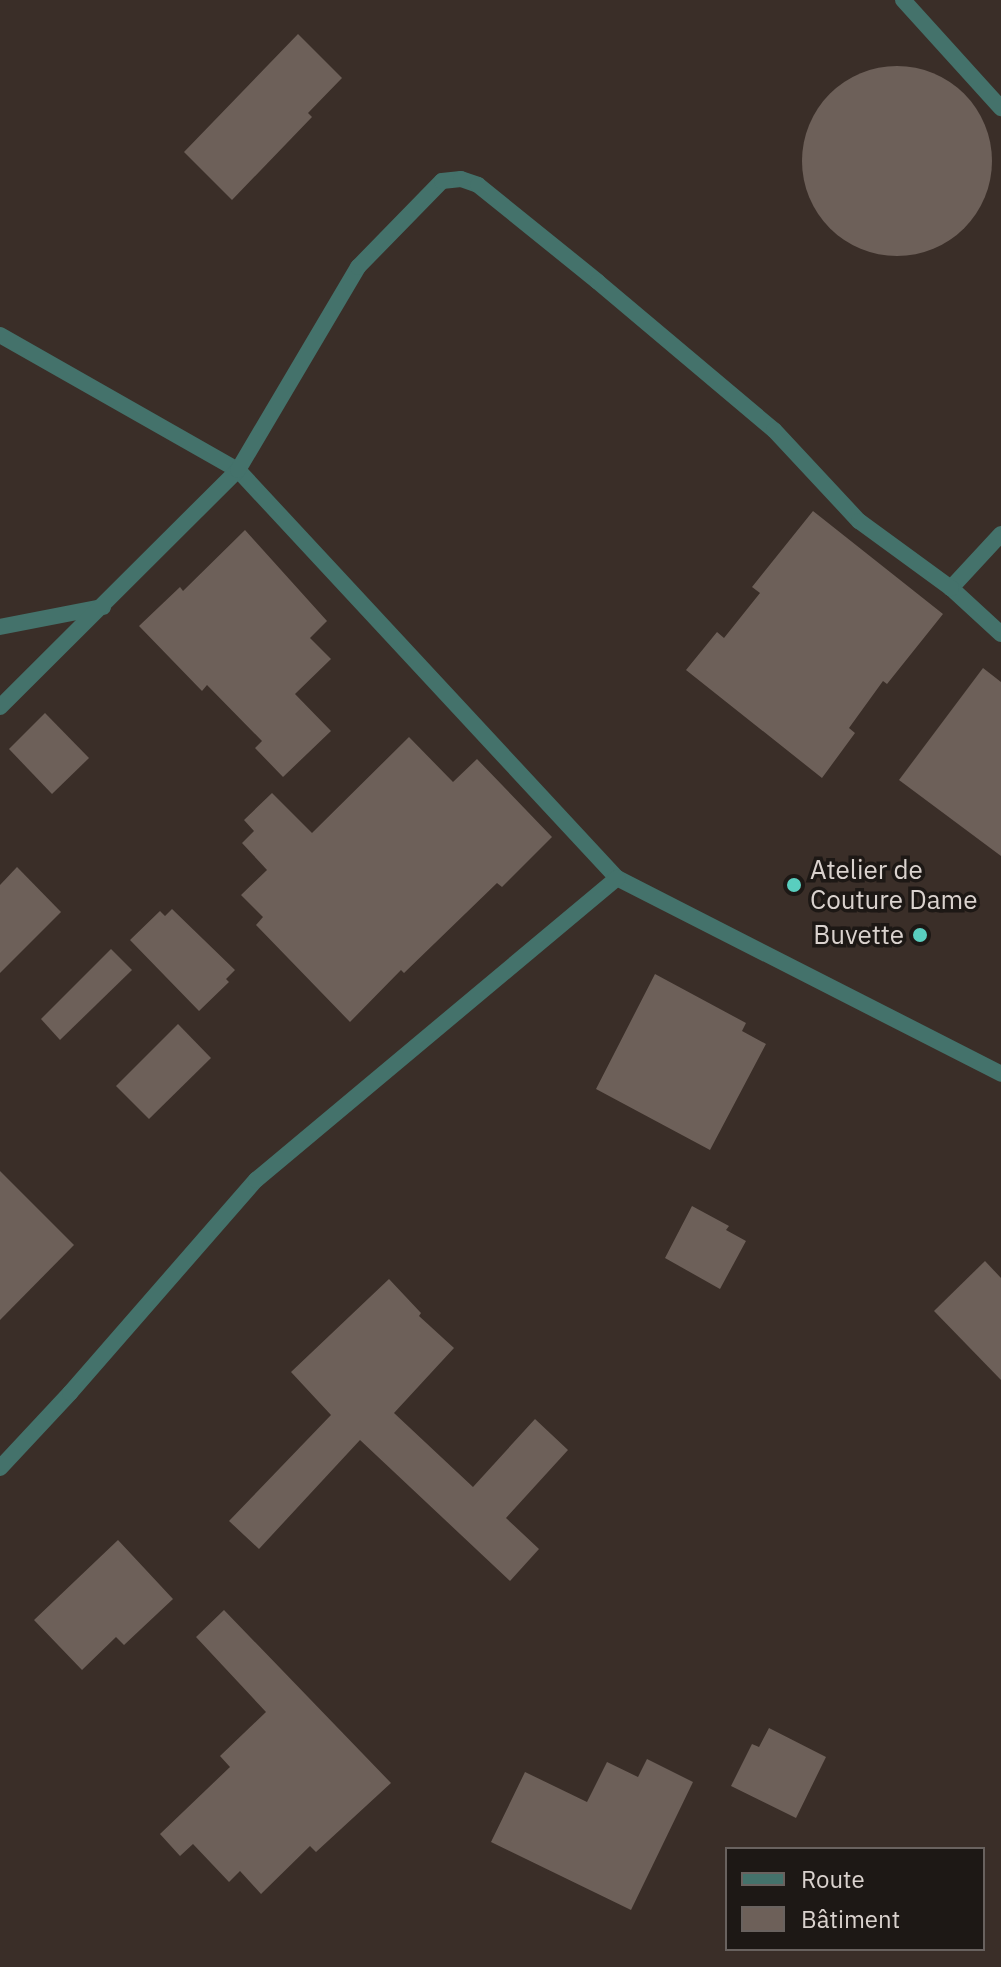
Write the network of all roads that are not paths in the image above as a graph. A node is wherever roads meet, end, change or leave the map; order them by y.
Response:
1 (903, 0) edge
2 (1001, 108) edge
3 (0, 335) edge
4 (238, 470) junction
5 (1001, 534) edge
6 (951, 588) junction
7 (103, 607) junction
8 (0, 627) edge
9 (1001, 634) edge
10 (0, 707) edge
11 (617, 878) junction
12 (1001, 1074) edge
13 (0, 1468) edge

1 - 2 street
3 - 4 street
4 - 6 street
4 - 7 street
4 - 11 street
5 - 6 street
6 - 9 street
7 - 8 street
7 - 10 street
11 - 12 street
11 - 13 street

